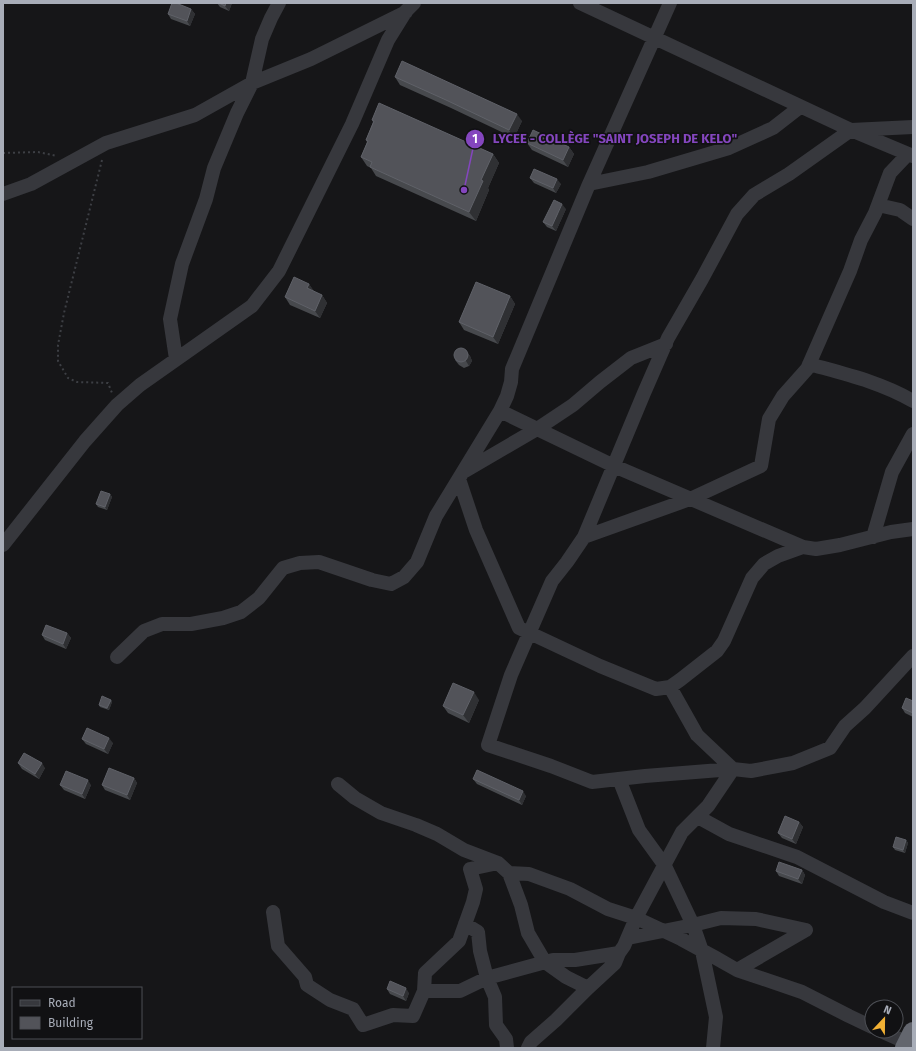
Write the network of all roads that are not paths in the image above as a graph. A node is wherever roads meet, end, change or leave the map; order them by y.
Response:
1 (279, 3) edge
2 (580, 3) edge
3 (670, 3) edge
4 (410, 7) edge
5 (654, 38) junction
6 (252, 83) junction
7 (800, 107) junction
8 (913, 127) edge
9 (851, 130) junction
10 (911, 155) edge
11 (589, 184) junction
12 (3, 194) edge
13 (878, 205) junction
14 (913, 219) edge
15 (666, 344) junction
16 (176, 359) junction
17 (809, 364) junction
18 (913, 402) edge
19 (500, 411) junction
20 (537, 429) junction
21 (913, 434) edge
22 (614, 466) junction
23 (461, 475) junction
24 (690, 500) junction
25 (913, 529) edge
26 (873, 536) junction
27 (584, 538) junction
28 (3, 545) edge
29 (803, 548) junction
30 (529, 633) junction
31 (913, 656) edge
32 (117, 657) dead end
33 (670, 687) junction
34 (733, 769) junction
35 (618, 779) junction
36 (338, 784) dead end
37 (698, 817) junction
38 (498, 863) junction
39 (665, 866) junction
40 (509, 872) junction
41 (273, 912) dead end
42 (913, 913) edge
43 (636, 918) junction
44 (465, 924) junction
45 (693, 925) junction
46 (662, 931) junction
47 (628, 938) junction
48 (702, 951) junction
49 (619, 953) junction
50 (545, 962) junction
51 (737, 970) junction
52 (487, 978) junction
53 (588, 988) junction
54 (424, 991) junction
55 (864, 1023) edge
56 (507, 1048) edge
57 (528, 1048) edge
58 (713, 1048) edge

1 - 6 street
2 - 5 street
3 - 5 street
4 - 6 street
4 - 16 street
5 - 7 street
5 - 11 street
6 - 12 street
6 - 16 street
7 - 9 street
7 - 11 street
8 - 9 street
9 - 10 street
9 - 15 street
10 - 13 street
11 - 19 street
13 - 14 street
13 - 17 street
15 - 20 street
15 - 22 street
16 - 28 street
17 - 18 street
17 - 24 street
19 - 20 street
19 - 23 street
20 - 22 street
20 - 23 street
21 - 26 street
22 - 24 street
22 - 27 street
23 - 30 street
23 - 32 street
24 - 27 street
24 - 29 street
25 - 26 street
26 - 29 street
27 - 30 street
29 - 33 street
30 - 33 street
30 - 35 street
31 - 34 street
33 - 34 street
34 - 35 street
34 - 37 street
35 - 39 street
36 - 38 street
37 - 39 street
37 - 42 street
38 - 40 street
38 - 44 street
39 - 43 street
39 - 45 street
40 - 43 street
40 - 50 street
41 - 54 street
43 - 46 street
43 - 47 street
44 - 52 street
44 - 54 street
45 - 46 street
45 - 48 street
45 - 51 street
46 - 47 street
46 - 48 street
47 - 49 street
48 - 51 street
48 - 58 street
49 - 50 street
49 - 53 street
50 - 52 street
50 - 53 street
51 - 55 street
52 - 54 street
52 - 56 street
53 - 57 street

